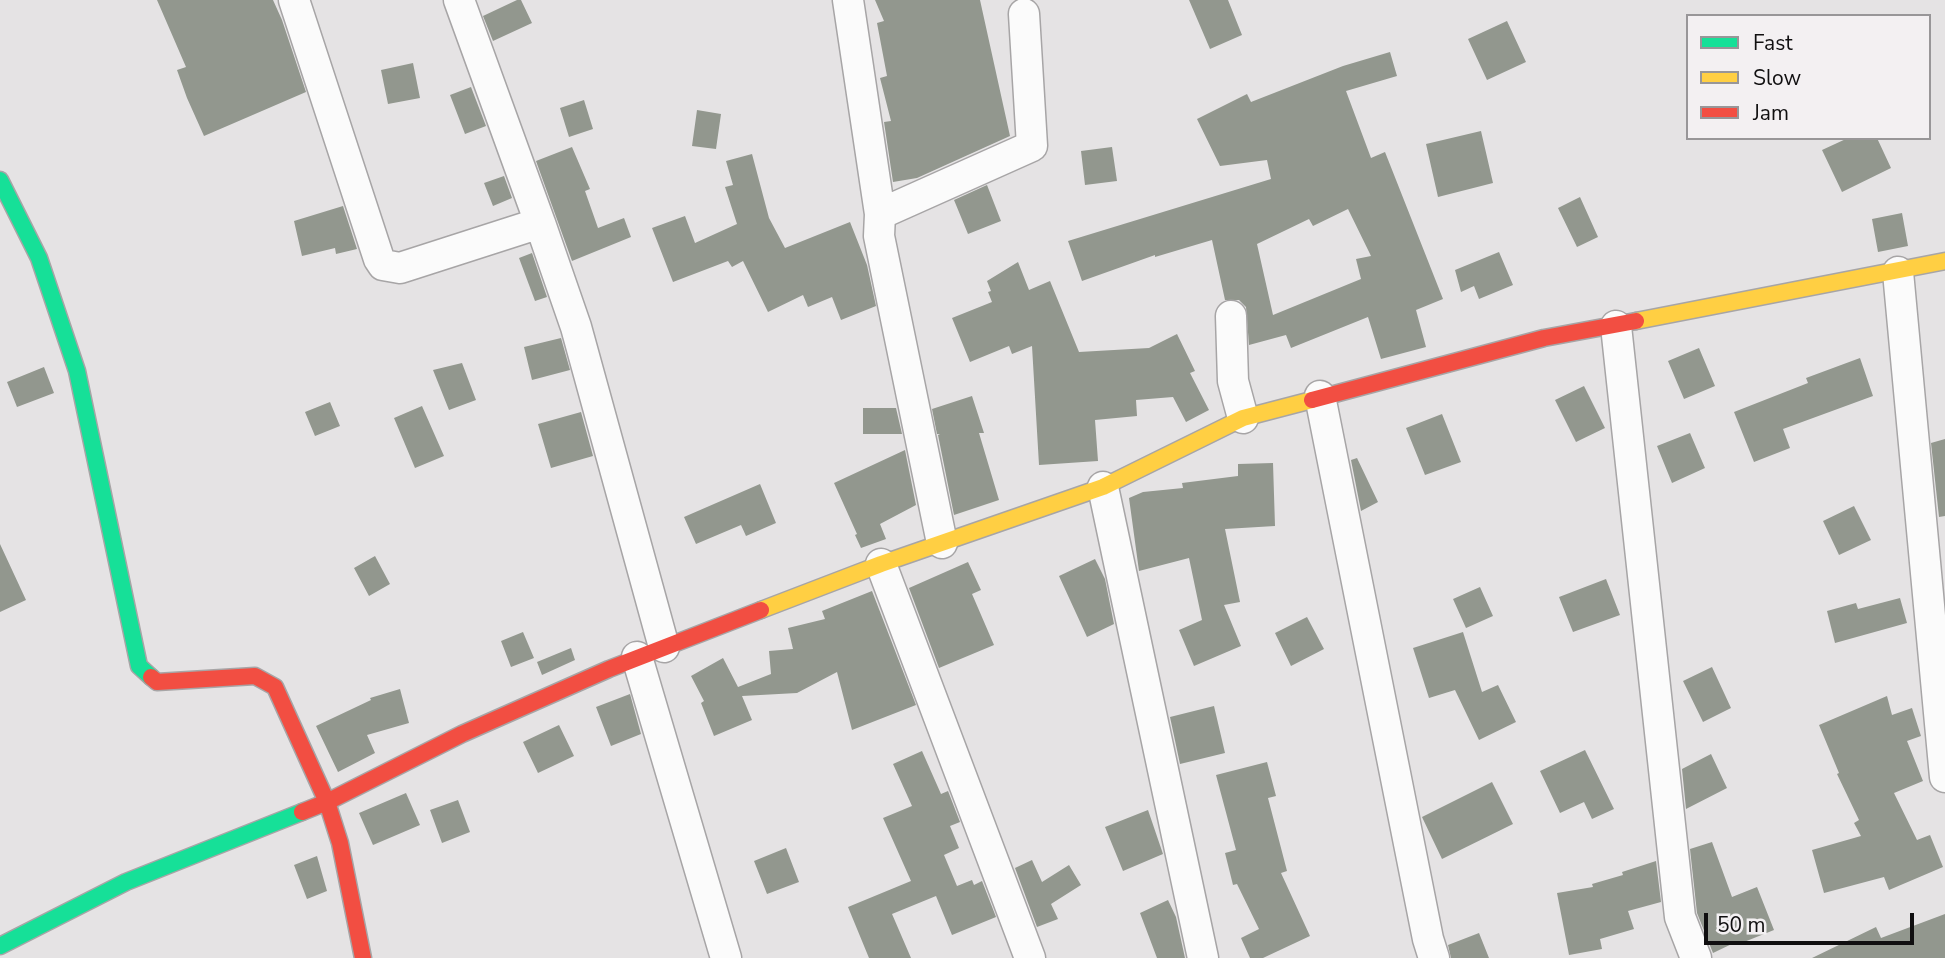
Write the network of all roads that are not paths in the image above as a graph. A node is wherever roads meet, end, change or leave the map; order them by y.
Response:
1 (294, 0) edge
2 (459, 0) edge
3 (848, 0) edge
4 (1024, 14) dead end
5 (0, 180) edge
6 (880, 214) junction
7 (540, 222) junction
8 (1945, 261) edge
9 (1898, 272) junction
10 (1231, 316) dead end
11 (1616, 326) junction
12 (1320, 396) junction
13 (1242, 418) junction
14 (1103, 487) junction
15 (942, 543) junction
16 (881, 564) junction
17 (651, 652) junction
18 (1945, 777) edge
19 (327, 802) junction
20 (0, 946) edge
21 (363, 958) edge
22 (726, 958) edge
23 (1030, 958) edge
24 (1203, 958) edge
25 (1434, 958) edge
26 (1696, 958) edge

1 - 7 street
2 - 7 street
3 - 6 street
4 - 6 street
5 - 19 street
6 - 15 street
7 - 17 street
8 - 9 street
9 - 11 street
9 - 18 street
10 - 13 street
11 - 12 street
11 - 26 street
12 - 13 street
12 - 25 street
13 - 14 street
14 - 15 street
14 - 24 street
15 - 16 street
16 - 17 street
16 - 23 street
17 - 19 street
17 - 22 street
19 - 20 street
19 - 21 street

